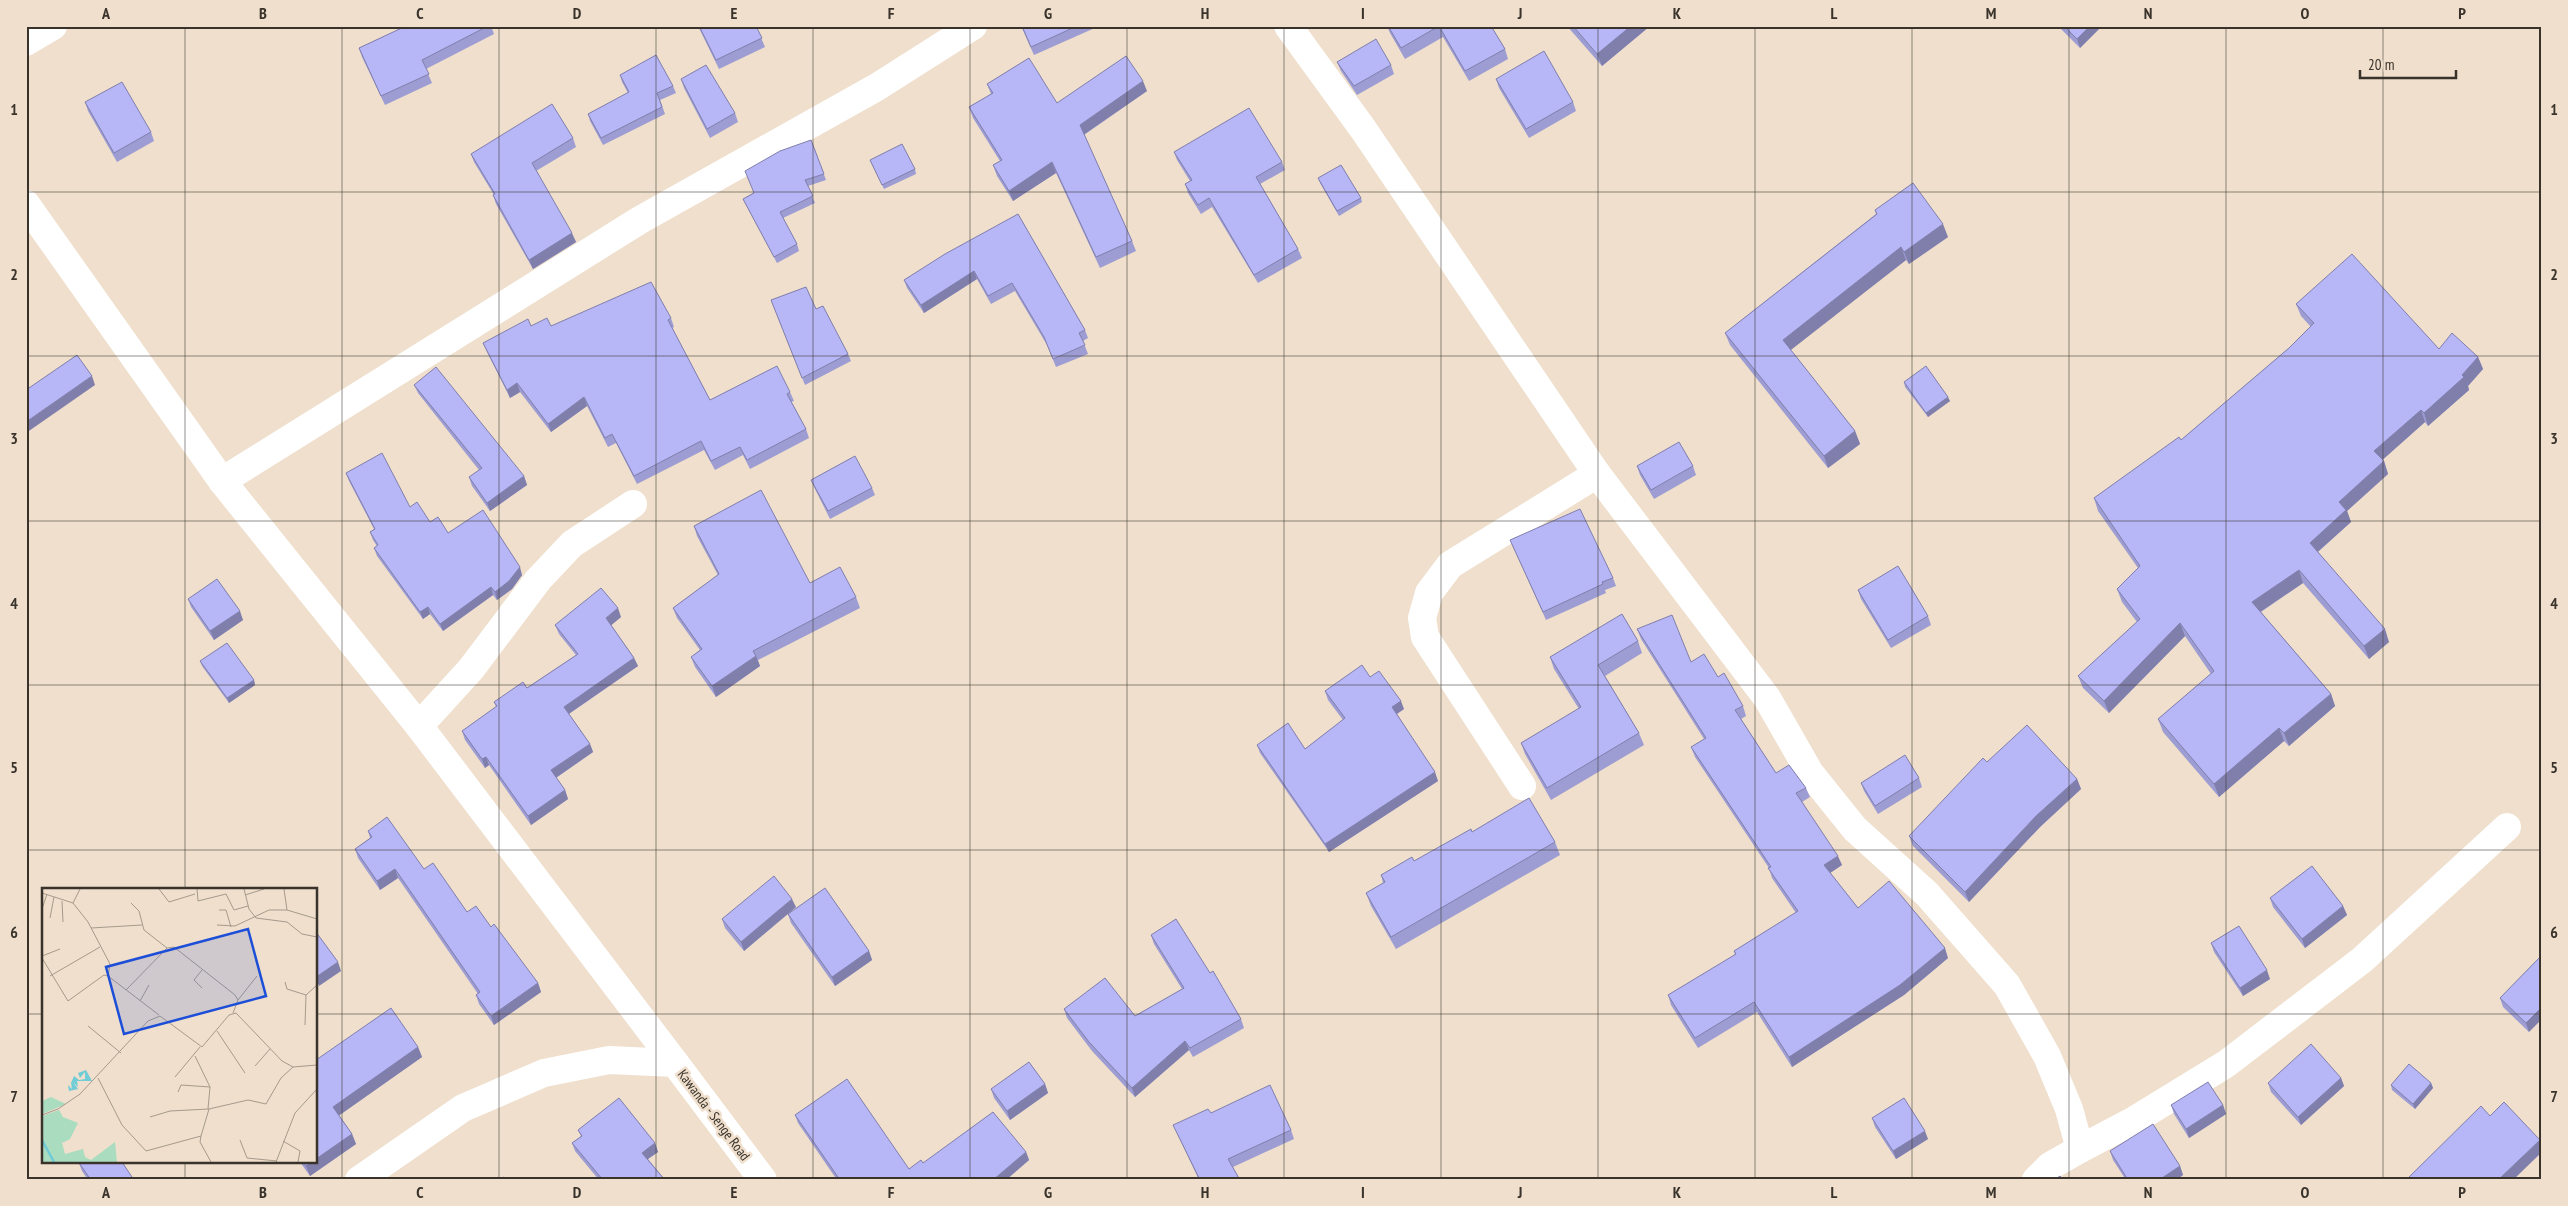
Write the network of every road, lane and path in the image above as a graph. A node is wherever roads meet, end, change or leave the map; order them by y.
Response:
1 (53, 26) edge
2 (973, 26) edge
3 (1288, 26) edge
4 (26, 42) edge
5 (26, 204) edge
6 (1597, 474) junction
7 (222, 481) junction
8 (633, 504) dead end
9 (419, 726) junction
10 (1522, 786) dead end
11 (2507, 827) dead end
12 (675, 1063) junction
13 (2080, 1149) junction
14 (359, 1180) edge
15 (763, 1180) edge
16 (2036, 1180) edge

1 - 4 street
2 - 7 street
3 - 6 street
5 - 7 street
6 - 10 street
6 - 13 street
7 - 9 street
8 - 9 street
9 - 12 street
11 - 13 street
12 - 14 street, Kawanda - Senge Road
12 - 15 street, Kawanda - Senge Road
13 - 16 street

